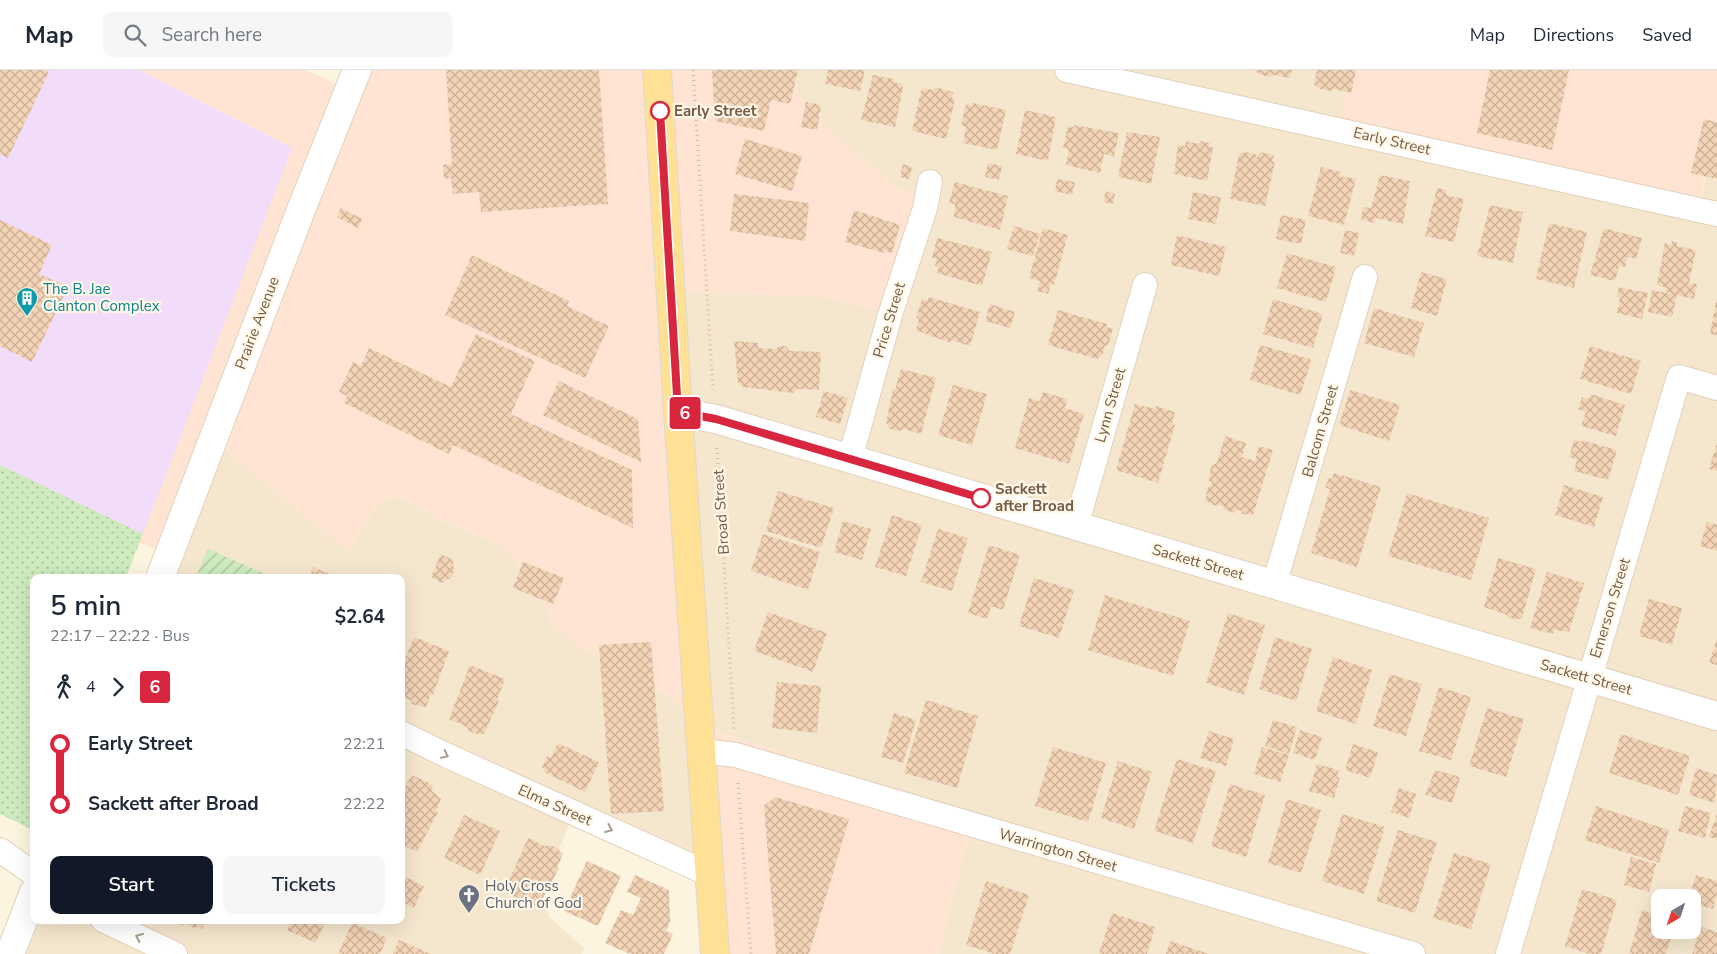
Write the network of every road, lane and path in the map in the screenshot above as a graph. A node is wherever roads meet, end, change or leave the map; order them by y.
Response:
1 (357, 70) edge
2 (657, 70) edge
3 (692, 70) edge
4 (1068, 70) edge
5 (930, 182) dead end
6 (1717, 214) edge
7 (1365, 277) dead end
8 (1145, 285) dead end
9 (1717, 388) edge
10 (678, 412) junction
11 (716, 419) junction
12 (850, 459) junction
13 (1076, 526) junction
14 (162, 574) edge
15 (1274, 585) junction
16 (1589, 678) junction
17 (1717, 716) edge
18 (405, 734) edge
19 (701, 750) junction
20 (736, 755) junction
21 (0, 850) edge
22 (30, 871) edge
23 (709, 874) junction
24 (30, 902) edge
25 (111, 924) edge
26 (10, 954) edge
27 (175, 954) edge
28 (715, 954) edge
29 (751, 954) edge
30 (1413, 954) edge
31 (1508, 954) edge

1 - 14 street, Prairie Avenue
2 - 10 main road
3 - 11 path, Broad Street
4 - 6 street, Early Street
5 - 12 street, Price Street
7 - 15 street, Balcom Street
8 - 13 street, Lynn Street
9 - 16 street, Emerson Street
10 - 11 street, Sackett Street
10 - 19 main road
11 - 12 street, Sackett Street
11 - 20 path, Broad Street
12 - 13 street, Sackett Street
13 - 15 street, Sackett Street
15 - 16 street, Sackett Street
16 - 17 street, Sackett Street
16 - 31 street, Emerson Street
18 -> 23 street, Elma Street
19 - 20 street, Warrington Street
19 - 23 main road
20 - 29 path, Broad Street
20 - 30 street, Warrington Street
21 - 22 street
23 - 28 main road
24 - 26 street
27 -> 25 street

